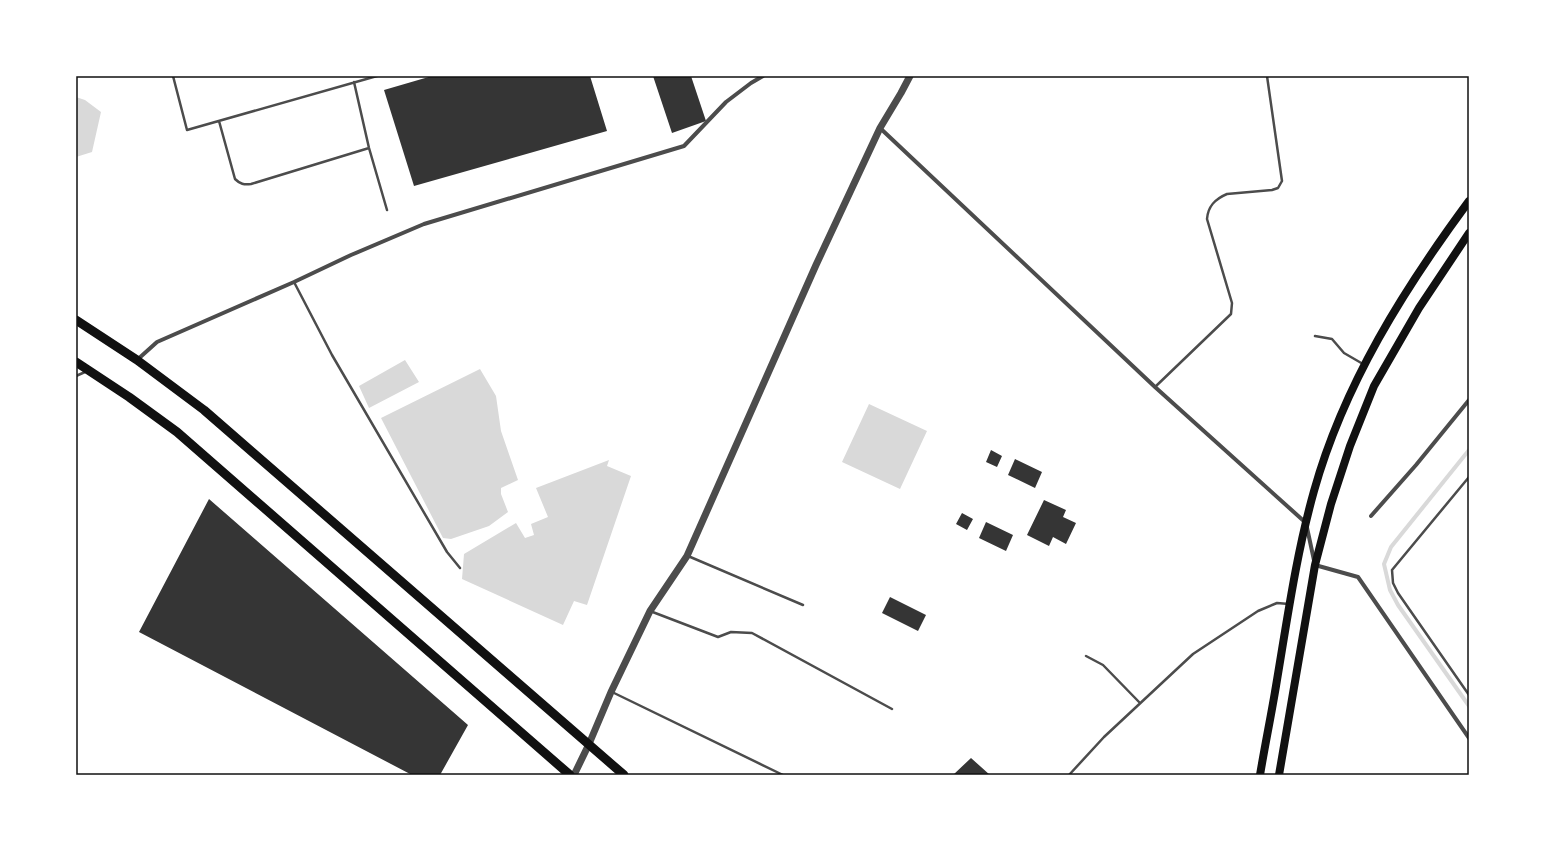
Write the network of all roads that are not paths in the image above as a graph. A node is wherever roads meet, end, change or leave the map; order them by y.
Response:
1 (173, 76) edge
2 (377, 76) edge
3 (763, 76) edge
4 (910, 76) edge
5 (1267, 76) edge
6 (354, 82) junction
7 (219, 121) junction
8 (880, 128) junction
9 (369, 148) junction
10 (1469, 201) edge
11 (388, 210) dead end
12 (1469, 233) edge
13 (1466, 243) edge
14 (294, 282) junction
15 (76, 320) edge
16 (1315, 336) dead end
17 (137, 360) junction
18 (76, 362) edge
19 (1365, 365) junction
20 (89, 370) junction
21 (76, 376) edge
22 (1155, 387) junction
23 (1469, 400) edge
24 (1469, 477) edge
25 (1371, 516) dead end
26 (1306, 523) junction
27 (687, 556) junction
28 (1315, 565) junction
29 (460, 568) dead end
30 (1289, 604) junction
31 (803, 605) dead end
32 (650, 611) junction
33 (1086, 656) dead end
34 (612, 692) junction
35 (1469, 695) edge
36 (1140, 703) junction
37 (892, 709) dead end
38 (1469, 738) edge
39 (589, 744) junction
40 (570, 775) edge
41 (574, 775) edge
42 (624, 775) edge
43 (783, 775) edge
44 (1069, 775) edge
45 (1260, 775) edge
46 (1279, 775) edge

1 - 7 lane
2 - 6 lane
3 - 14 street
4 - 8 street
5 - 22 lane
6 - 7 lane
6 - 9 lane
7 - 9 lane
8 - 22 street
8 - 27 street
9 - 11 lane
10 - 19 main road
12 - 13 main road
13 - 28 main road
14 - 17 street
14 - 29 lane
15 - 17 main road
16 - 19 lane
17 - 39 main road
18 - 20 main road
19 - 26 main road
20 - 21 lane
20 - 40 main road
22 - 26 street
23 - 25 street
24 - 35 lane
26 - 28 street
26 - 30 main road
27 - 31 lane
27 - 32 street
28 - 38 street
28 - 46 main road
30 - 36 lane
30 - 45 main road
32 - 34 street
32 - 37 lane
33 - 36 lane
34 - 39 street
34 - 43 lane
36 - 44 lane
39 - 41 street
39 - 42 main road

